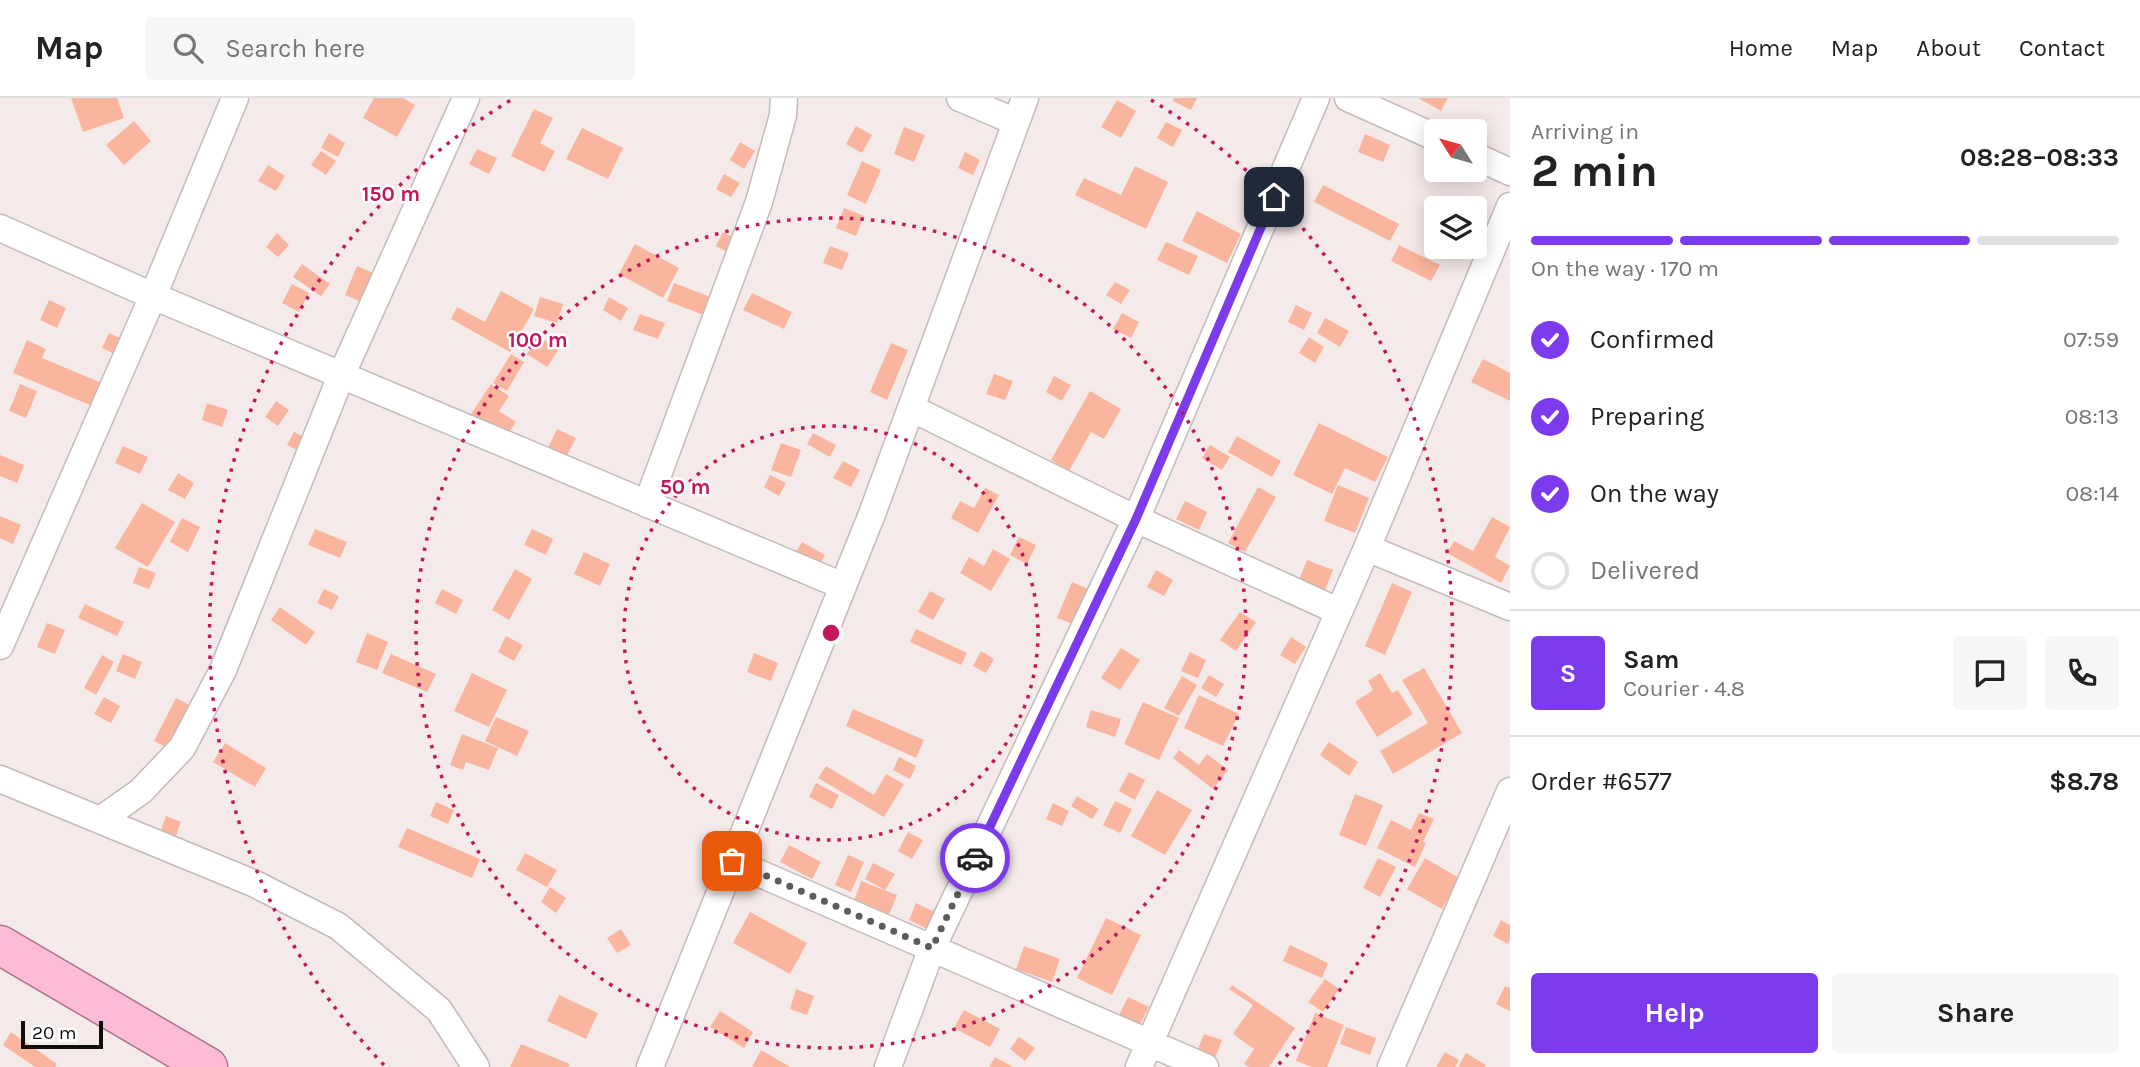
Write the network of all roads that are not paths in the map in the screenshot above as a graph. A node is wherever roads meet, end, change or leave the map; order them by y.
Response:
1 (235, 98) edge
2 (466, 98) edge
3 (784, 98) edge
4 (960, 98) edge
5 (1316, 98) edge
6 (1348, 98) edge
7 (1021, 110) edge
8 (1424, 132) edge
9 (1488, 162) edge
10 (1510, 172) edge
11 (1510, 206) edge
12 (0, 228) edge
13 (153, 296) junction
14 (341, 376) junction
15 (911, 408) junction
16 (647, 504) junction
17 (1136, 519) junction
18 (1367, 548) junction
19 (843, 586) junction
20 (1510, 607) edge
21 (1338, 611) junction
22 (0, 646) edge
23 (0, 779) edge
24 (1510, 791) edge
25 (100, 820) junction
26 (732, 861) junction
27 (0, 945) edge
28 (932, 948) junction
29 (1145, 1055) edge
30 (208, 1067) edge
31 (476, 1067) edge
32 (650, 1067) edge
33 (888, 1067) edge
34 (1205, 1067) edge
35 (1391, 1067) edge

1 - 13 street
2 - 14 street
3 - 16 street
4 - 7 street
5 - 17 street
6 - 8 street
7 - 15 street
9 - 10 street
11 - 18 street
12 - 13 street
13 - 14 street
13 - 22 street
14 - 16 street
14 - 25 street
15 - 17 street
15 - 19 street
16 - 19 street
17 - 21 street
17 - 28 street
18 - 20 street
18 - 21 street
19 - 26 street
21 - 29 street
23 - 25 street
24 - 35 street
25 - 31 street
26 - 28 street
26 - 32 street
27 - 30 highway
28 - 29 street
28 - 33 street
29 - 34 street

